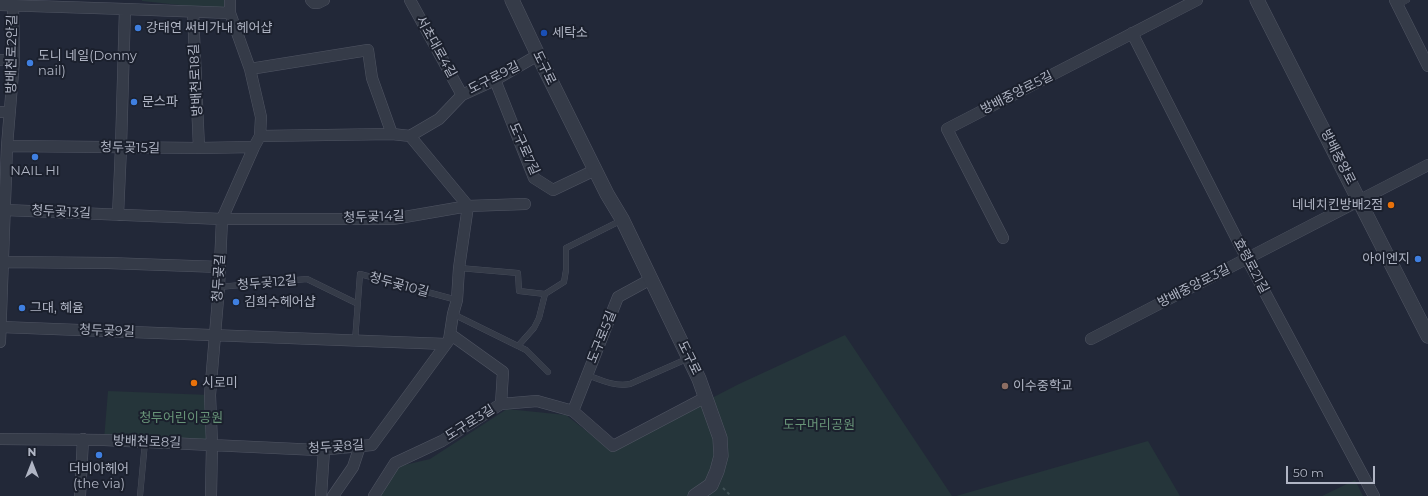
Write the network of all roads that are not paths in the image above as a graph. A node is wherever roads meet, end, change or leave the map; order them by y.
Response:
1 (230, 0) edge
2 (311, 0) edge
3 (324, 0) edge
4 (410, 0) edge
5 (512, 0) edge
6 (1197, 0) edge
7 (1257, 0) edge
8 (1400, 2) edge
9 (0, 5) edge
10 (13, 6) junction
11 (125, 9) junction
12 (193, 12) junction
13 (230, 13) junction
14 (1132, 33) junction
15 (538, 55) junction
16 (0, 60) edge
17 (14, 60) junction
18 (1428, 66) edge
19 (250, 69) junction
20 (494, 80) junction
21 (462, 95) junction
22 (5, 112) edge
23 (392, 134) junction
24 (260, 136) junction
25 (410, 136) junction
26 (7, 146) junction
27 (121, 147) junction
28 (254, 147) junction
29 (199, 148) junction
30 (1428, 165) edge
31 (595, 170) junction
32 (2, 182) edge
33 (1360, 200) junction
34 (525, 204) dead end
35 (468, 206) junction
36 (5, 210) junction
37 (118, 215) junction
38 (222, 219) junction
39 (622, 219) junction
40 (1003, 238) dead end
41 (1247, 259) junction
42 (3, 262) junction
43 (220, 267) junction
44 (459, 268) junction
45 (651, 279) junction
46 (218, 287) junction
47 (545, 294) junction
48 (457, 300) junction
49 (358, 304) junction
50 (453, 314) junction
51 (1, 327) edge
52 (214, 336) junction
53 (1428, 336) edge
54 (448, 339) junction
55 (1092, 339) dead end
56 (355, 341) junction
57 (0, 342) edge
58 (518, 346) junction
59 (689, 358) junction
60 (548, 372) dead end
61 (587, 375) junction
62 (706, 397) junction
63 (501, 404) junction
64 (573, 411) junction
65 (0, 439) edge
66 (83, 439) junction
67 (145, 442) junction
68 (212, 444) junction
69 (360, 446) junction
70 (324, 450) junction
71 (80, 496) edge
72 (140, 496) edge
73 (211, 496) edge
74 (321, 496) edge
75 (333, 496) edge
76 (374, 496) edge
77 (695, 496) edge
78 (1374, 496) edge

1 - 13 street, 청두곶길
2 - 3 street
4 - 21 street, 서초대로4길
5 - 15 street, 도구로
6 - 14 street, 방배중앙로5길
7 - 33 street, 방배중앙로
8 - 18 street
9 - 10 street
10 - 11 street
10 - 17 street, 방배천로2안길
11 - 12 street
11 - 27 street
12 - 13 street
12 - 29 street, 방배천로18길
13 - 19 street, 청두곶길
14 - 40 street, 방배중앙로5길
14 - 41 street, 효령로21길
15 - 20 street, 도구로9길
15 - 31 street, 도구로
16 - 17 street
17 - 22 street, 방배천로2안길
19 - 23 street
19 - 24 street, 청두곶길
20 - 21 street, 도구로9길
20 - 31 street, 도구로7길
21 - 25 street, 도구로9길
22 - 26 street, 방배천로2안길
23 - 24 street
23 - 25 street
24 - 28 street, 청두곶길
25 - 35 street
26 - 27 street, 청두곶15길
26 - 32 street, 방배천로2안길
27 - 29 street, 청두곶15길
27 - 37 street
28 - 29 street, 청두곶15길
28 - 38 street, 청두곶길
30 - 33 street, 방배중앙로3길
31 - 39 street, 도구로
32 - 36 street, 방배천로2안길
33 - 41 street, 방배중앙로3길
33 - 53 street, 방배중앙로
34 - 35 street, 청두곶14길
35 - 38 street, 청두곶14길
35 - 44 street, 청두곶8길
36 - 37 street, 청두곶13길
36 - 42 street, 방배천로2안길
37 - 38 street, 청두곶13길
38 - 43 street, 청두곶길
39 - 45 street, 도구로
39 - 47 lane
41 - 55 street, 방배중앙로3길
41 - 78 street, 효령로21길
42 - 43 street
42 - 51 street, 방배천로2안길
43 - 46 street, 청두곶길
44 - 47 lane
44 - 48 street, 청두곶8길
45 - 59 street, 도구로
45 - 61 street, 도구로5길
46 - 49 lane, 청두곶12길
46 - 52 street, 청두곶길
47 - 58 lane
48 - 49 lane, 청두곶10길
48 - 50 street, 청두곶8길
49 - 56 lane, 청두곶10길
50 - 54 street, 청두곶8길
50 - 58 lane
51 - 52 street, 청두곶9길
51 - 57 street, 방배천로2안길
52 - 56 street
52 - 68 street, 청두곶길
54 - 56 street
54 - 63 street
54 - 69 street, 청두곶8길
58 - 60 lane
59 - 61 lane
59 - 62 street, 도구로
61 - 64 street, 도구로5길
62 - 64 street, 도구로3길
62 - 77 street, 도구로
63 - 64 street, 도구로3길
63 - 76 street, 도구로3길
65 - 66 street, 방배천로8길
66 - 67 street, 방배천로8길
66 - 71 street
67 - 68 street, 방배천로8길
67 - 72 lane
68 - 70 street, 청두곶8길
68 - 73 street, 청두곶길
69 - 70 street, 청두곶8길
69 - 75 street
70 - 74 street

